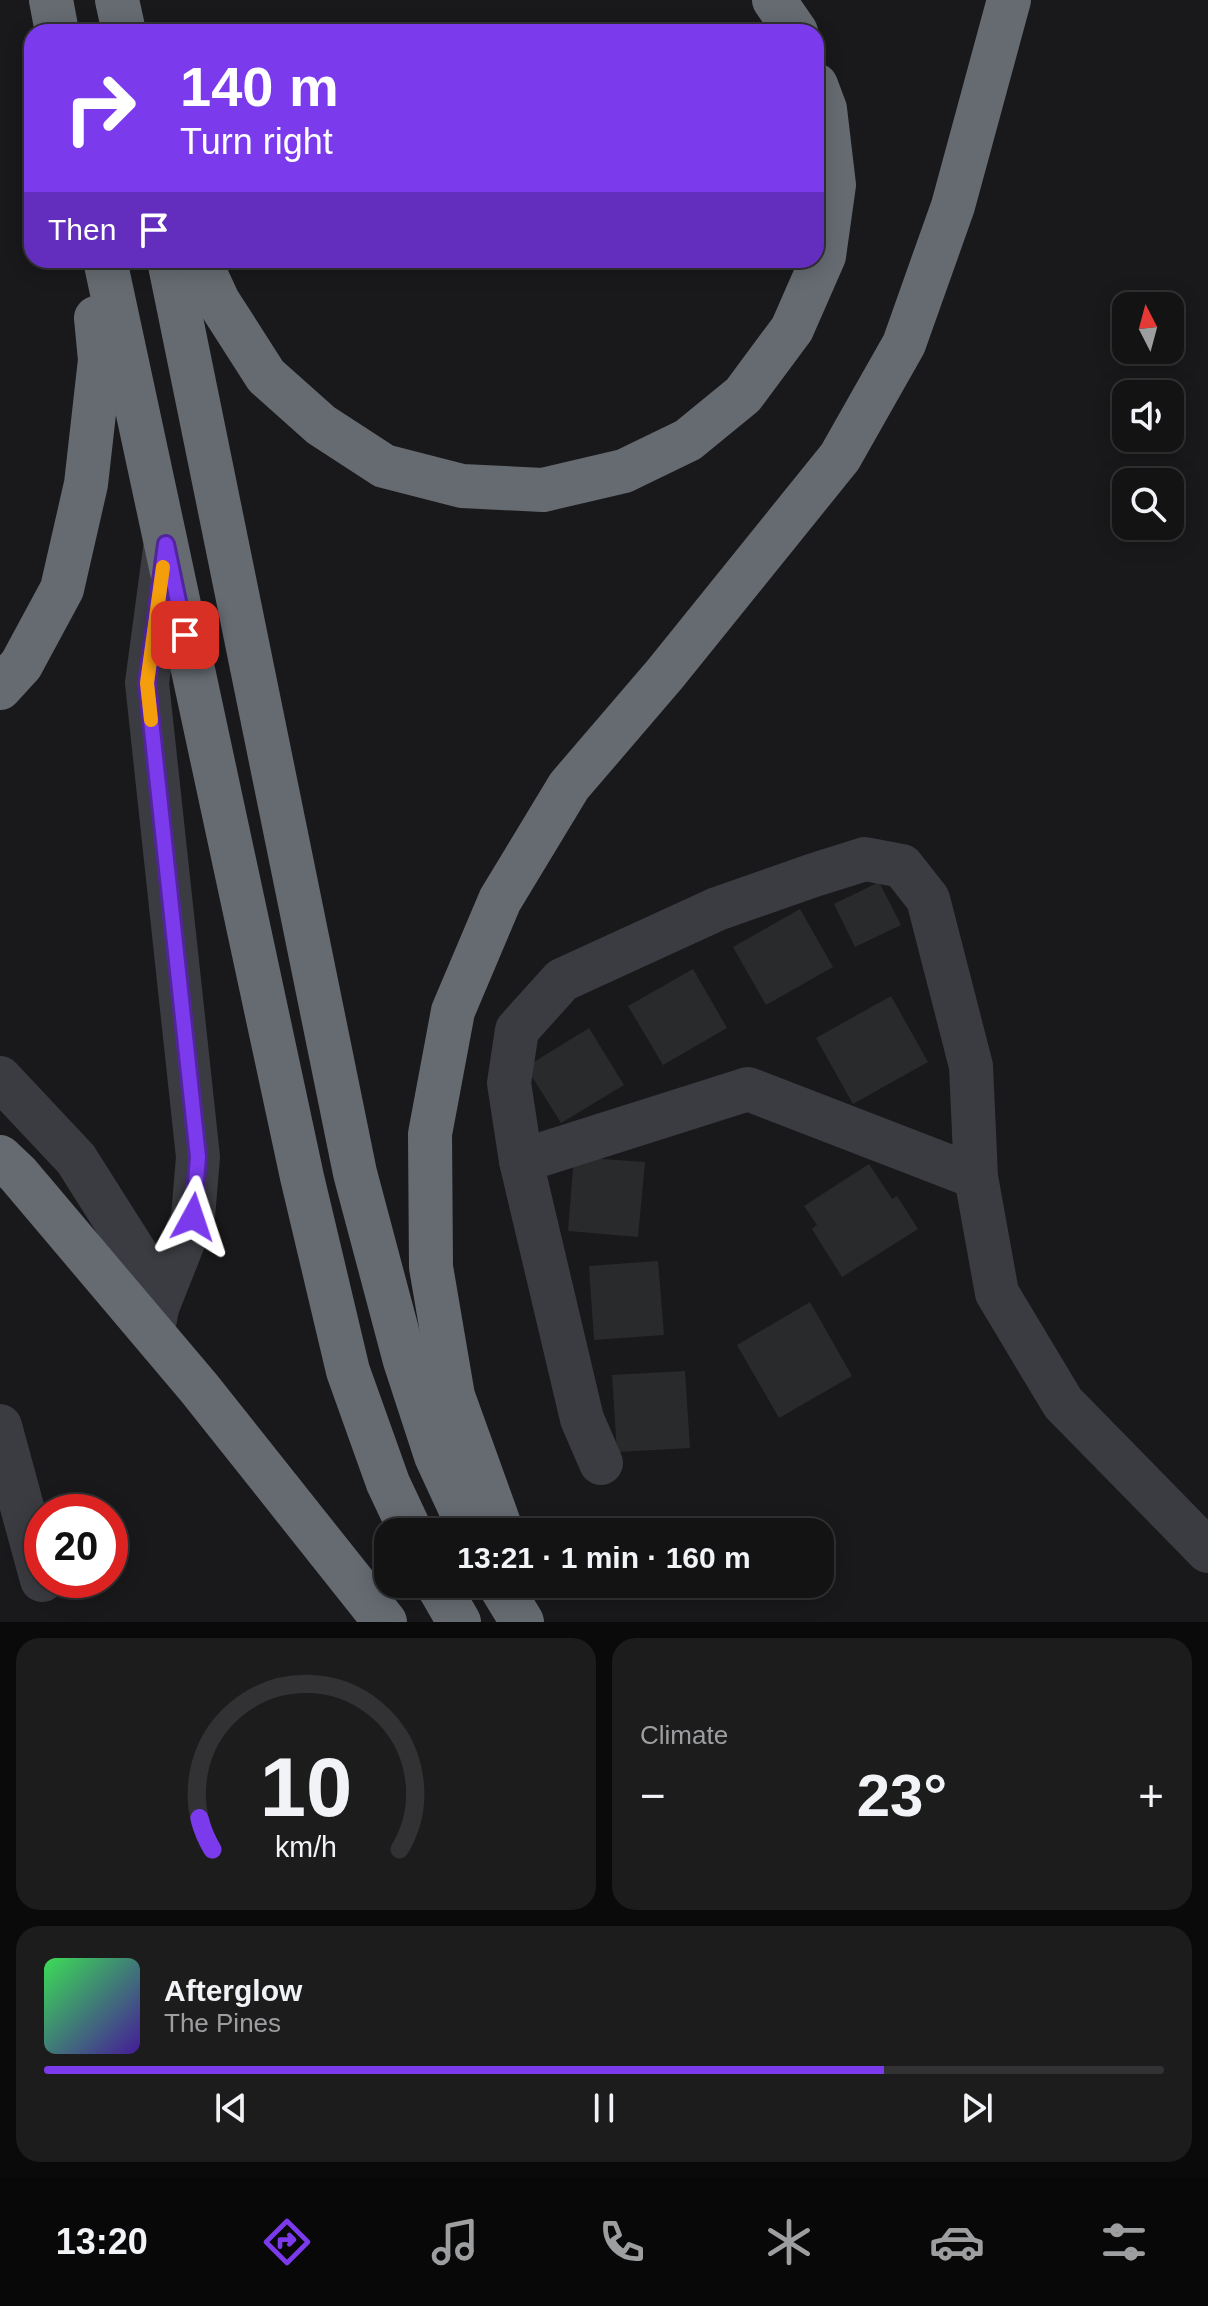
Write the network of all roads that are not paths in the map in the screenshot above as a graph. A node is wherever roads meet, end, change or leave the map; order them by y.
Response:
1 (51, 0) edge
2 (117, 0) edge
3 (774, 0) edge
4 (1009, 0) edge
5 (56, 24) edge
6 (122, 24) edge
7 (790, 24) edge
8 (824, 106) edge
9 (824, 256) edge
10 (92, 268) edge
11 (107, 268) edge
12 (171, 268) edge
13 (203, 268) edge
14 (819, 268) edge
15 (166, 544) junction
16 (0, 688) edge
17 (0, 1078) edge
18 (0, 1157) edge
19 (521, 1161) junction
20 (976, 1177) junction
21 (155, 1321) junction
22 (0, 1426) edge
23 (601, 1463) dead end
24 (24, 1514) edge
25 (404, 1518) edge
26 (465, 1518) edge
27 (497, 1518) edge
28 (1208, 1551) edge
29 (445, 1598) edge
30 (507, 1598) edge
31 (535, 1598) edge
32 (385, 1622) edge
33 (459, 1622) edge
34 (522, 1622) edge
35 (548, 1622) edge

1 - 5 highway
2 - 6 highway
3 - 7 highway
4 - 27 highway
8 - 9 highway
10 - 16 highway
11 - 15 highway
12 - 26 highway
13 - 14 highway
15 - 21 street
15 - 25 highway
17 - 21 street
18 - 21 highway
19 - 20 street
19 - 20 street
19 - 23 street
20 - 28 street
21 - 32 highway
22 - 24 street
29 - 33 highway
30 - 34 highway
31 - 35 highway

